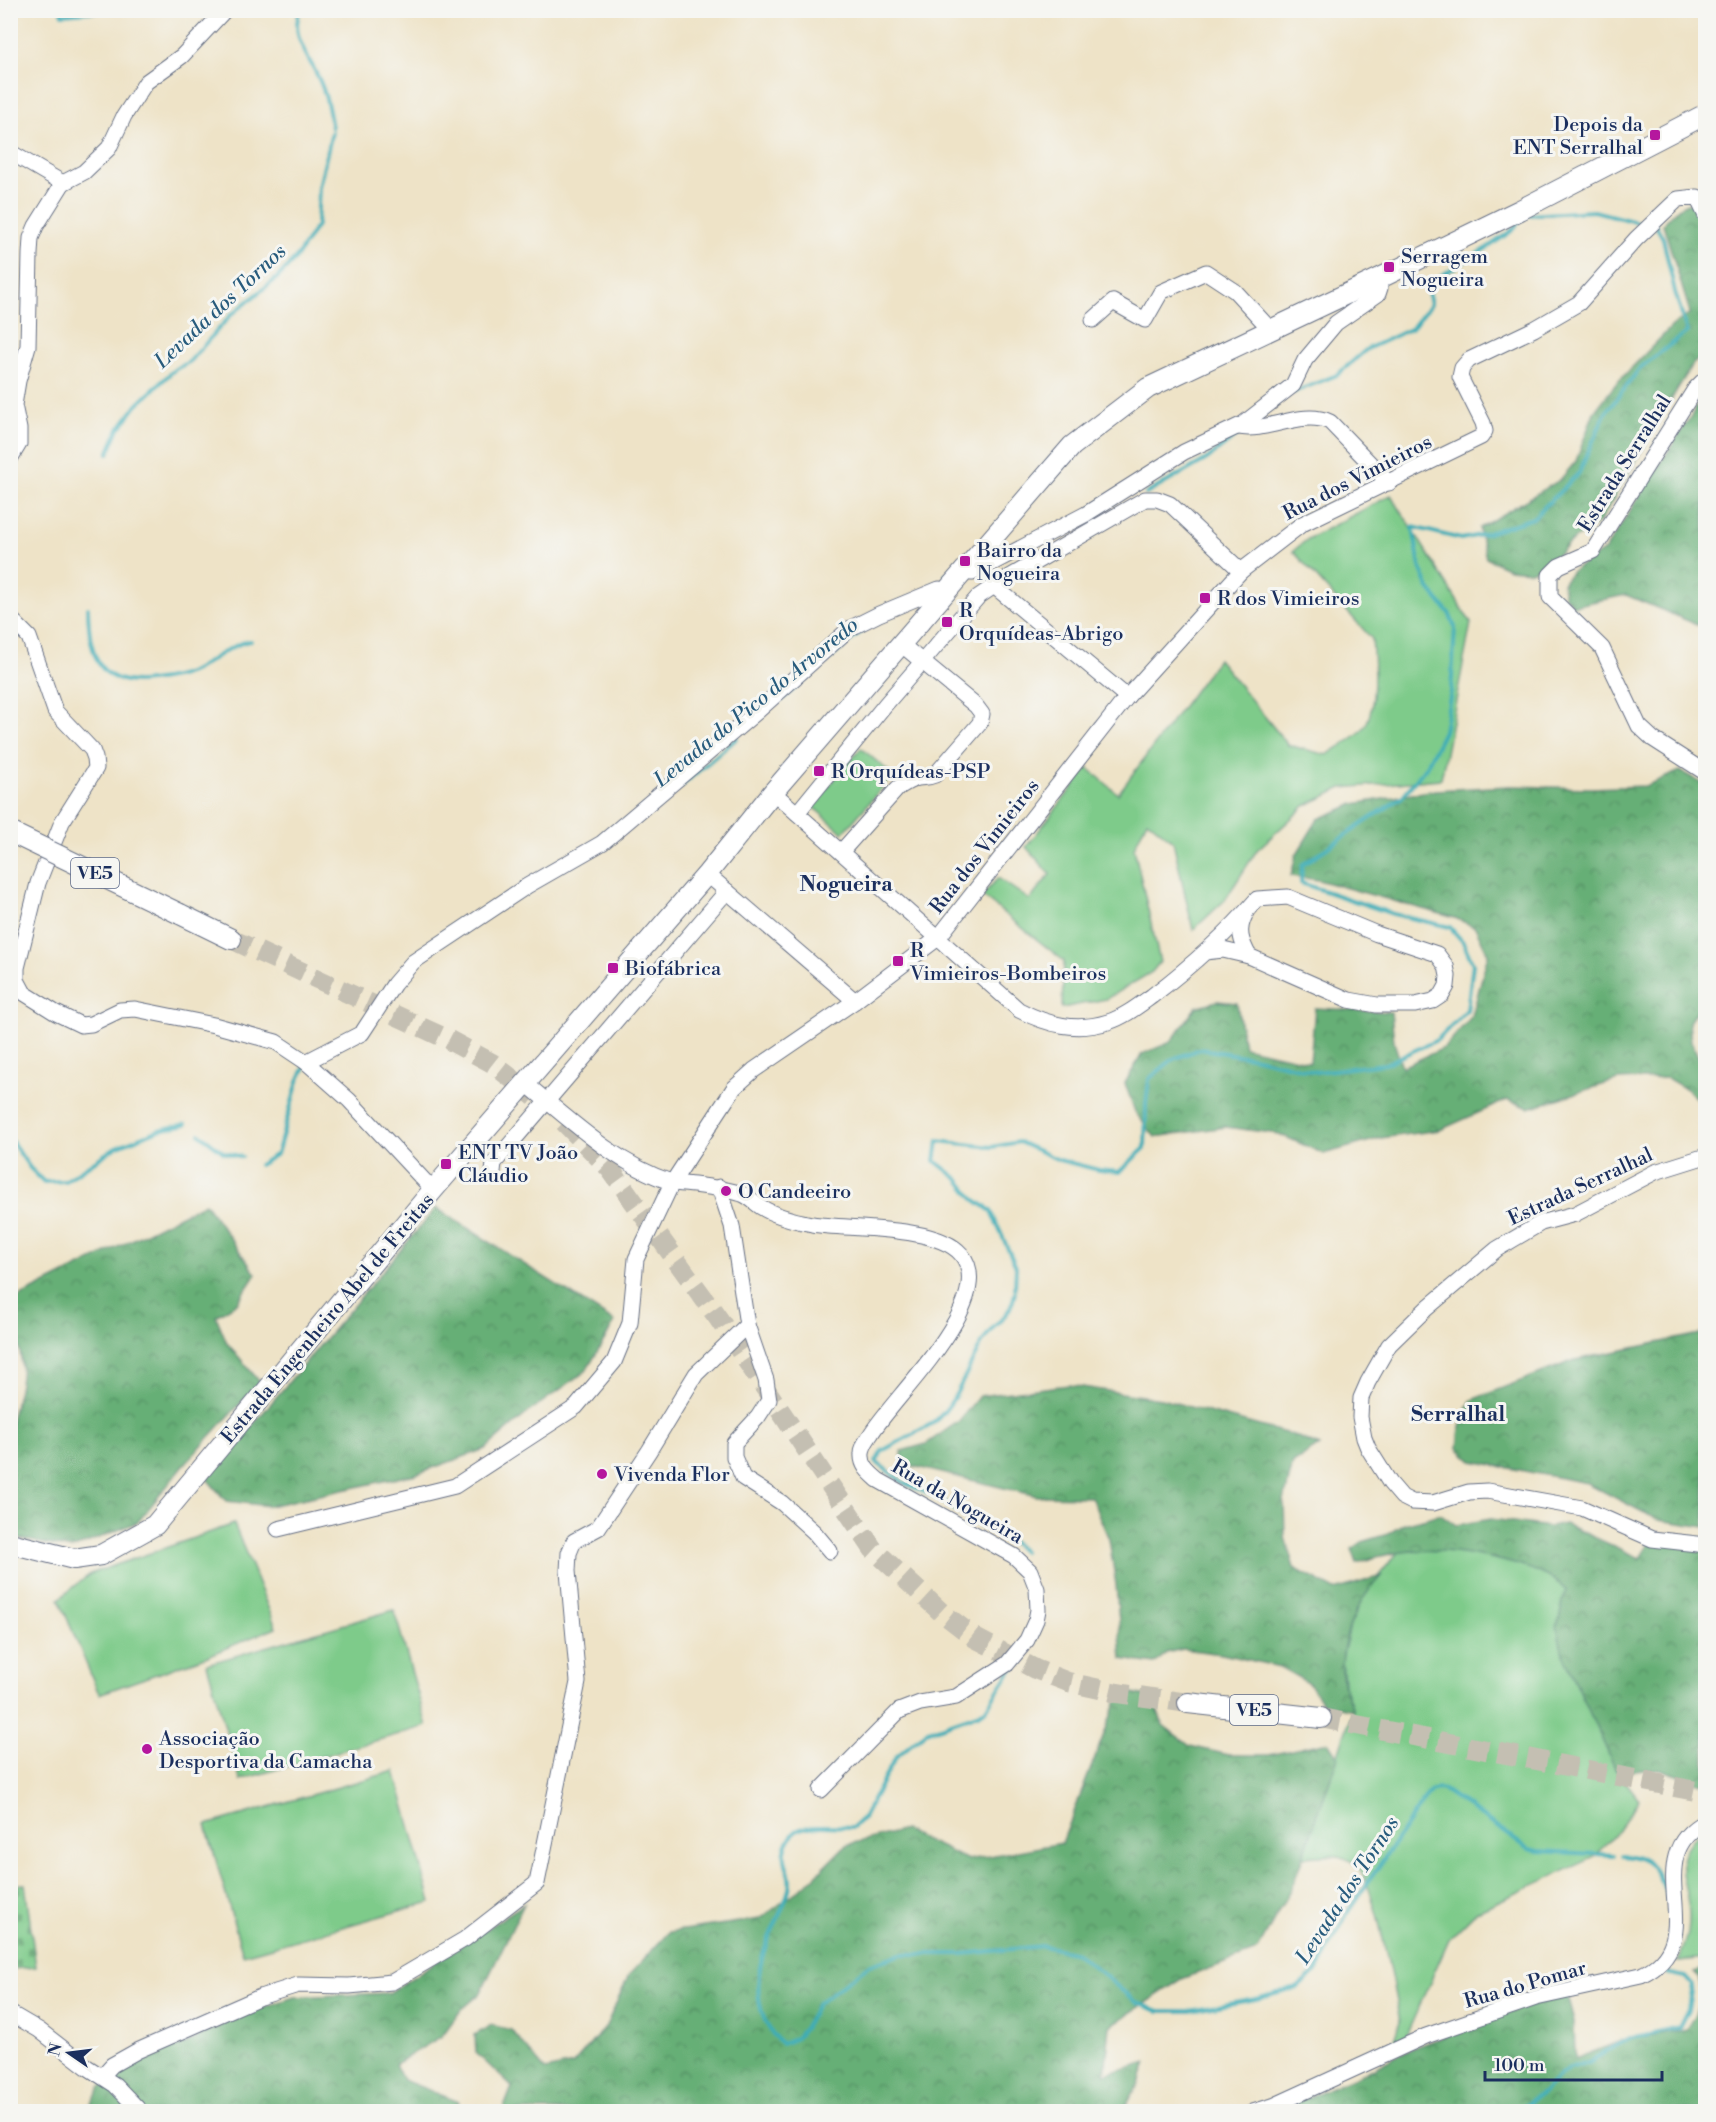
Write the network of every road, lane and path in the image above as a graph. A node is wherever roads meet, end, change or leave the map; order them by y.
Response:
1 (225, 10) edge
2 (1706, 114) edge
3 (10, 152) edge
4 (63, 183) junction
5 (1706, 216) edge
6 (1376, 280) junction
7 (1093, 320) dead end
8 (1270, 329) junction
9 (1706, 378) edge
10 (1244, 428) junction
11 (10, 459) edge
12 (1389, 483) junction
13 (1240, 571) junction
14 (964, 572) junction
15 (994, 586) junction
16 (945, 593) junction
17 (10, 618) edge
18 (902, 645) junction
19 (922, 661) junction
20 (1127, 697) junction
21 (1706, 773) edge
22 (774, 792) junction
23 (797, 813) junction
24 (10, 832) edge
25 (841, 852) junction
26 (707, 874) junction
27 (727, 891) junction
28 (1246, 912) junction
29 (938, 938) junction
30 (231, 939) tunnel mouth
31 (1205, 952) junction
32 (1249, 956) junction
33 (855, 1001) junction
34 (306, 1062) junction
35 (525, 1083) junction
36 (548, 1102) junction
37 (1706, 1156) edge
38 (493, 1172) dead end
39 (672, 1182) junction
40 (719, 1187) junction
41 (433, 1190) junction
42 (747, 1325) junction
43 (278, 1530) dead end
44 (10, 1543) edge
45 (1706, 1545) edge
46 (830, 1551) dead end
47 (1188, 1703) tunnel mouth
48 (1320, 1718) tunnel mouth
49 (820, 1790) dead end
50 (1706, 1821) edge
51 (10, 2013) edge
52 (102, 2076) junction
53 (141, 2112) edge
54 (1253, 2112) edge

1 - 4 street
2 - 6 main road, Estrada Engenheiro Abel de Freitas
3 - 4 street
4 - 11 street
5 - 12 street, Rua dos Vimieiros
6 - 8 main road, Estrada Engenheiro Abel de Freitas
6 - 10 street
7 - 8 street
8 - 14 main road, Estrada Engenheiro Abel de Freitas
9 - 21 street, Estrada Serralhal
10 - 12 street
10 - 14 street
12 - 13 street, Rua dos Vimieiros
13 - 15 street
13 - 20 street, Rua dos Vimieiros
14 - 16 main road, Estrada Engenheiro Abel de Freitas
15 - 19 street
15 - 20 street
16 - 18 main road, Estrada Engenheiro Abel de Freitas
16 - 34 street
17 - 34 street
18 - 19 street
18 - 22 main road, Estrada Engenheiro Abel de Freitas
19 - 23 street
19 - 25 street
20 - 29 street, Rua dos Vimieiros
22 - 23 street
22 - 26 main road, Estrada Engenheiro Abel de Freitas
23 - 25 street
24 - 30 main road, VE5, bridge
25 - 29 street
26 - 27 street
26 - 35 main road, Estrada Engenheiro Abel de Freitas
27 - 33 street
27 - 36 street
28 - 31 street
28 - 32 street
28 - 32 street
29 - 31 street
29 - 33 street, Rua dos Vimieiros
31 - 32 street
33 - 39 street, Rua dos Vimieiros
34 - 41 street
35 - 36 street, Rua da Nogueira
35 - 41 main road, Estrada Engenheiro Abel de Freitas
36 - 38 street
36 - 39 street, Rua da Nogueira
37 - 45 street, Estrada Serralhal
39 - 40 street, Rua da Nogueira
39 - 43 street, Rua dos Vimieiros
40 - 42 street
40 - 49 street, Rua da Nogueira
41 - 44 main road, Estrada Engenheiro Abel de Freitas
42 - 46 street
42 - 52 street
47 - 48 main road, VE5
50 - 54 street, Rua do Pomar
51 - 52 street
52 - 53 street

